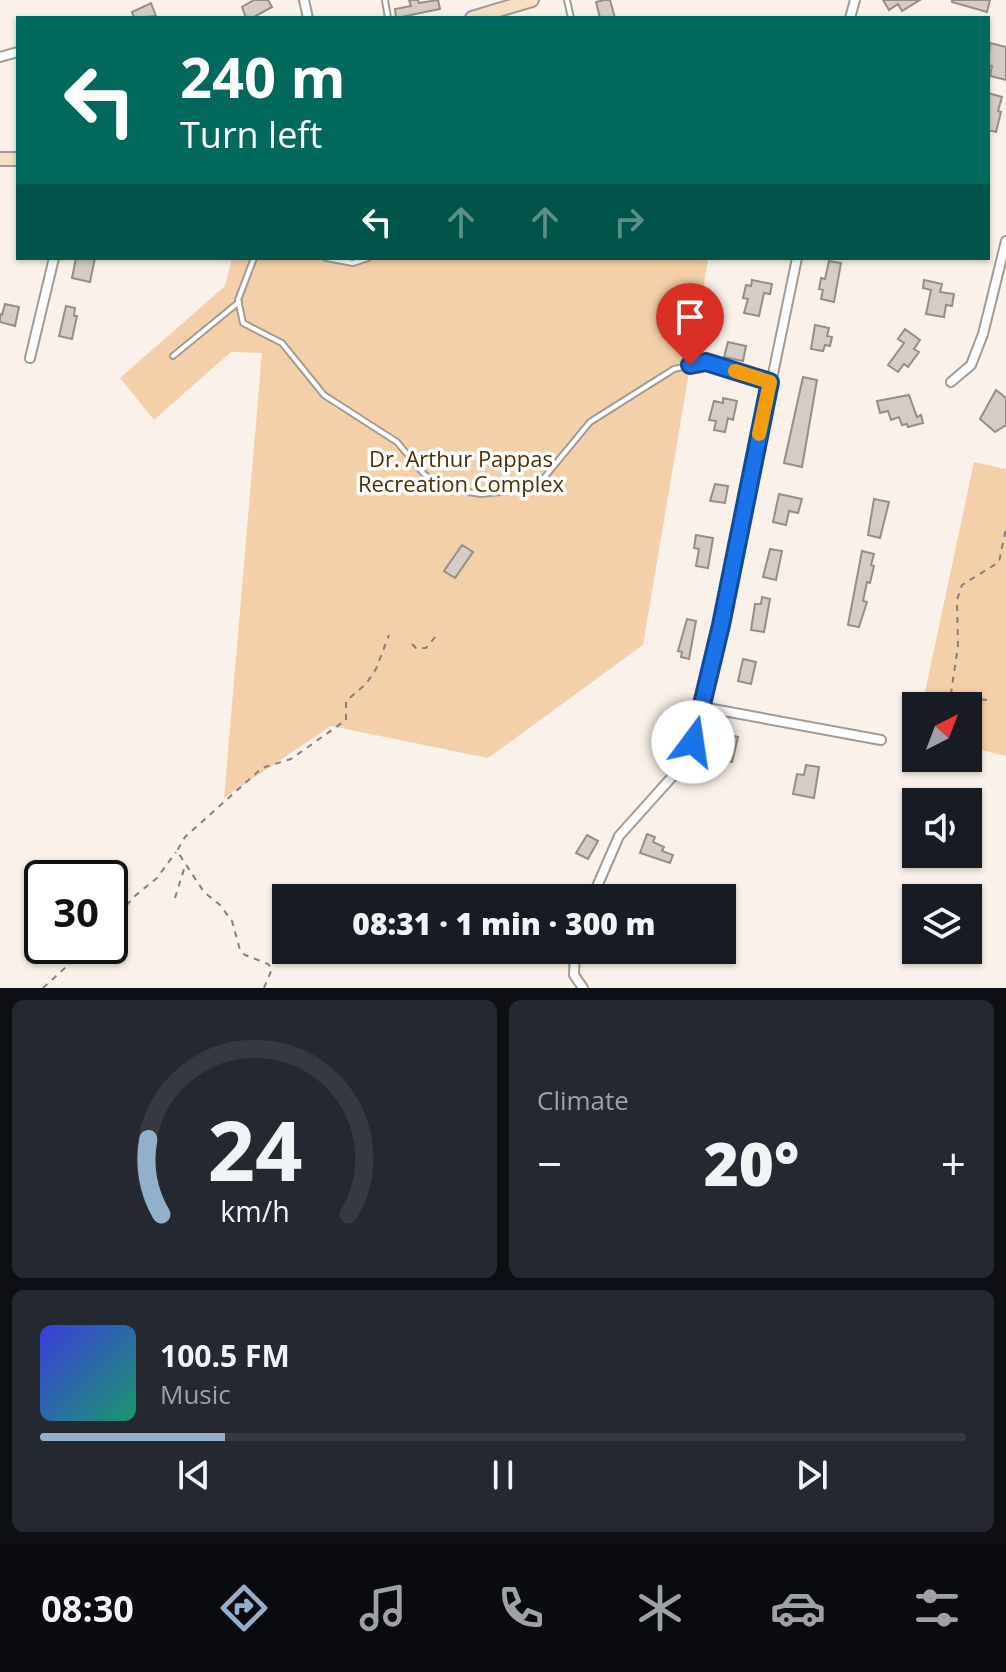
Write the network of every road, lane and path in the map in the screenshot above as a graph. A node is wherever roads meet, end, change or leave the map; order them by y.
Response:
1 (530, 0) edge
2 (478, 16) edge
3 (1006, 241) edge
4 (54, 260) edge
5 (253, 260) edge
6 (337, 260) edge
7 (362, 260) edge
8 (797, 260) edge
9 (239, 302) junction
10 (173, 356) dead end
11 (30, 358) dead end
12 (770, 382) junction
13 (951, 382) dead end
14 (1006, 528) edge
15 (389, 635) dead end
16 (436, 636) dead end
17 (412, 644) dead end
18 (987, 700) dead end
19 (702, 707) junction
20 (881, 740) dead end
21 (177, 851) junction
22 (186, 865) junction
23 (598, 884) edge
24 (175, 898) dead end
25 (128, 904) edge
26 (69, 964) edge
27 (574, 964) edge
28 (43, 988) edge
29 (264, 988) edge
30 (583, 988) edge

1 - 2 street
3 - 13 street
4 - 11 street
5 - 9 lane
6 - 7 lane
8 - 12 street
9 - 10 lane
9 - 12 lane
12 - 19 street
14 - 18 path
15 - 21 path
16 - 17 path
19 - 20 street
19 - 23 street
21 - 22 path
21 - 25 path
22 - 24 path
22 - 29 path
26 - 28 path
27 - 30 street

